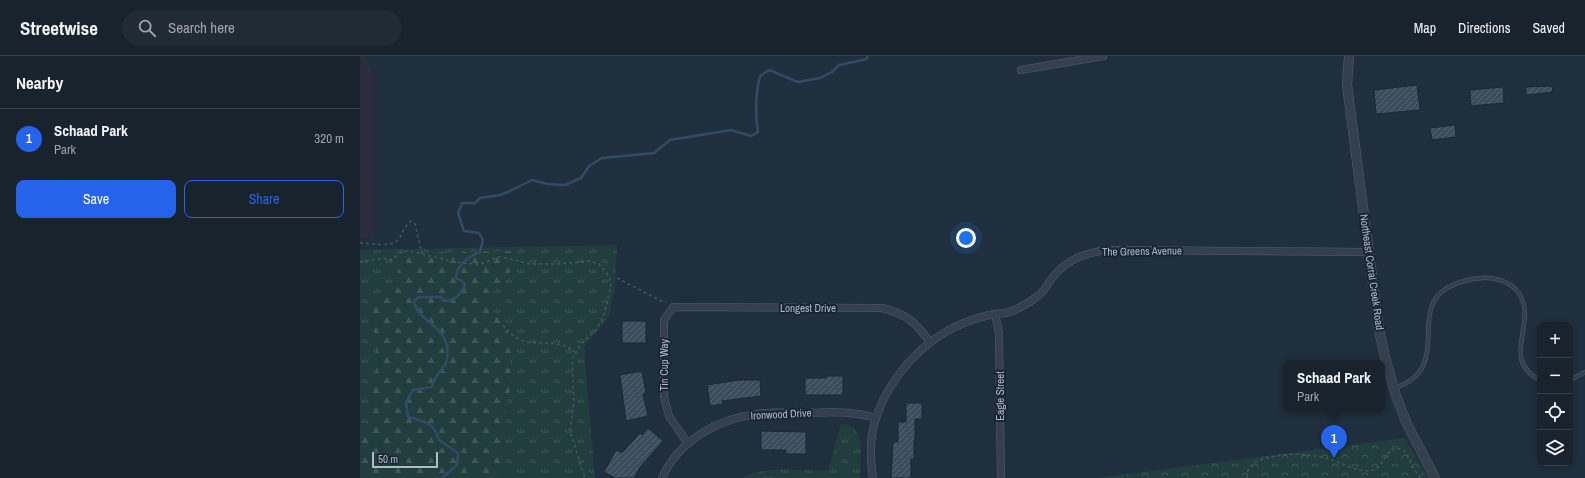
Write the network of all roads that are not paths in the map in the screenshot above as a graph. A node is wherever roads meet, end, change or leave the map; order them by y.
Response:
1 (1103, 56) edge
2 (1348, 57) edge
3 (1021, 70) dead end
4 (1369, 252) junction
5 (673, 307) joint
6 (995, 314) junction
7 (930, 342) junction
8 (1585, 372) edge
9 (1537, 378) edge
10 (1573, 378) edge
11 (1394, 389) junction
12 (876, 418) junction
13 (688, 444) junction
14 (662, 478) edge
15 (873, 478) edge
16 (1001, 478) edge
17 (1435, 478) edge

1 - 3 street
2 - 4 street, Northeast Corral Creek Road
4 - 6 street, The Greens Avenue
4 - 11 street, Northeast Corral Creek Road
5 - 7 street, Longest Drive
5 - 13 street, Tin Cup Way
6 - 7 street, The Greens Avenue
6 - 16 street, Eagle Street
7 - 12 street, The Greens Avenue
8 - 10 lane
9 - 11 lane
11 - 17 street, Northeast Corral Creek Road
12 - 13 street, Ironwood Drive
12 - 15 street, The Greens Avenue
13 - 14 street, Ironwood Drive

